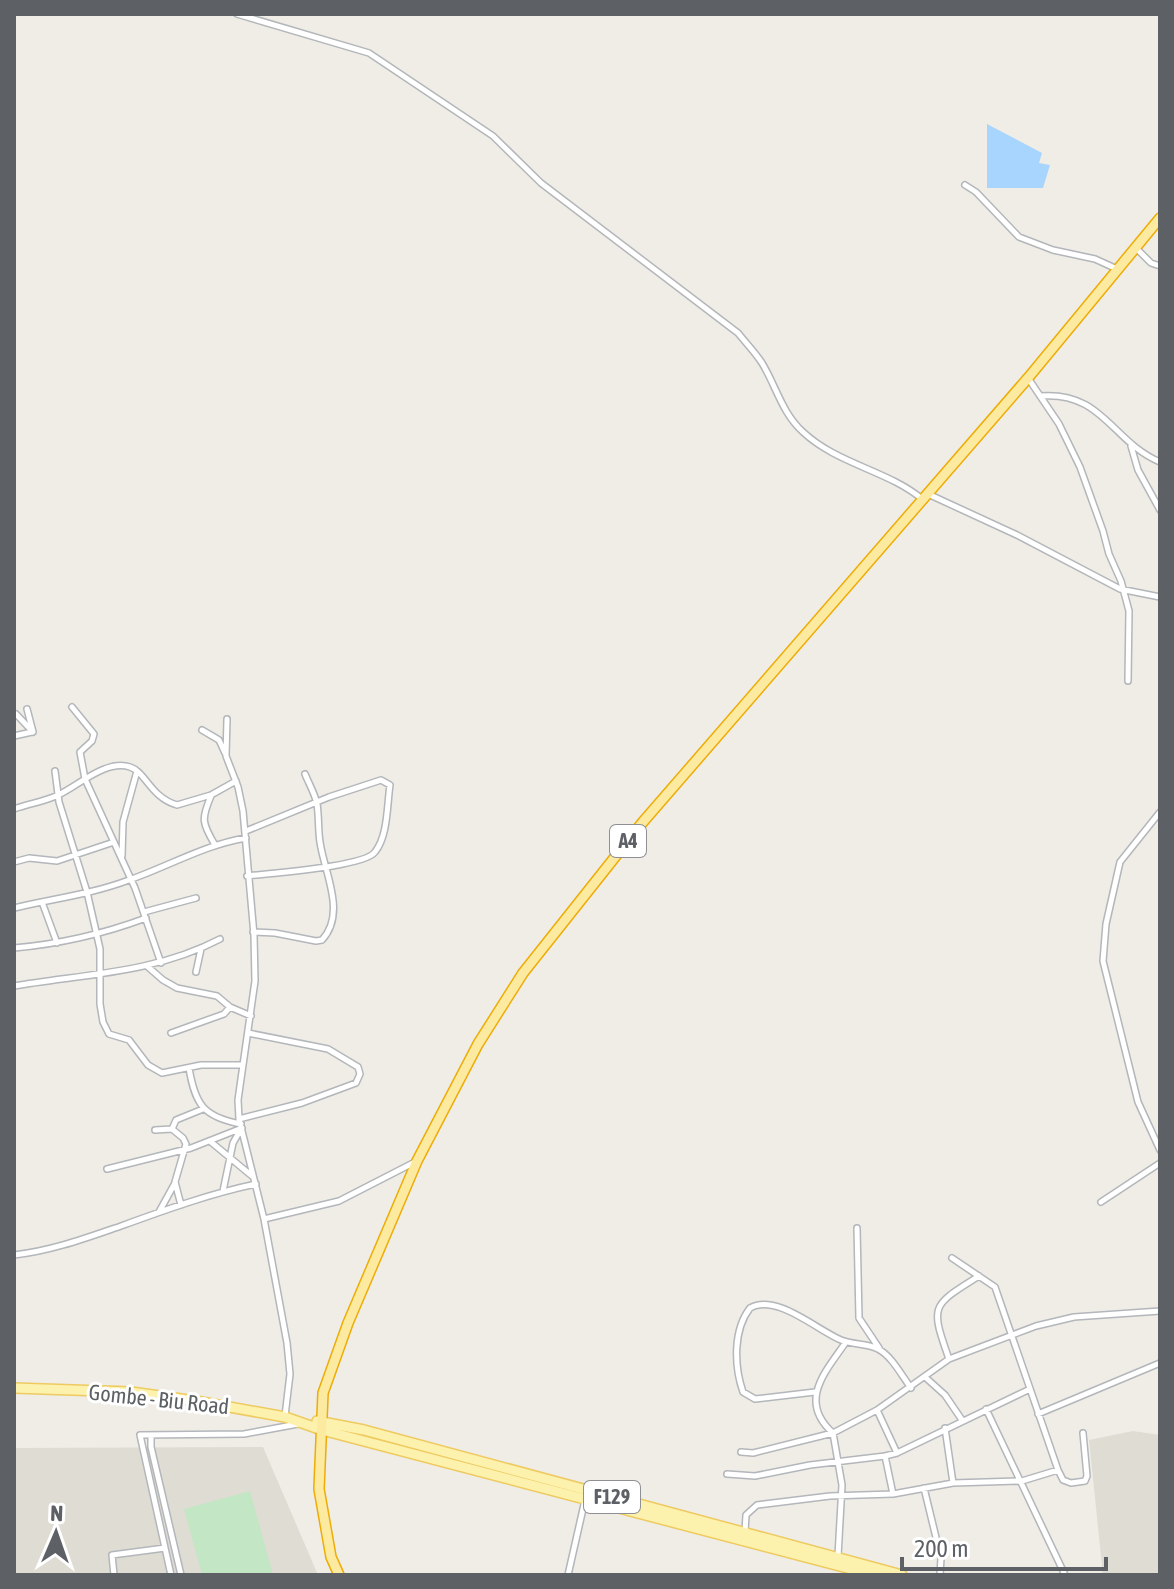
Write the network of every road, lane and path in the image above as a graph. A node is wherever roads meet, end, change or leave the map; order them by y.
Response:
1 (237, 14) edge
2 (965, 185) dead end
3 (1160, 218) edge
4 (1135, 247) junction
5 (1160, 266) edge
6 (1117, 269) junction
7 (1028, 378) junction
8 (1040, 396) junction
9 (1131, 446) junction
10 (1160, 462) edge
11 (925, 496) junction
12 (1160, 510) edge
13 (1123, 590) junction
14 (1160, 597) edge
15 (1128, 681) dead end
16 (72, 707) dead end
17 (27, 709) dead end
18 (16, 714) dead end
19 (227, 719) dead end
20 (202, 730) dead end
21 (33, 732) junction
22 (14, 736) edge
23 (226, 756) junction
24 (55, 771) dead end
25 (137, 771) junction
26 (305, 774) dead end
27 (85, 779) junction
28 (236, 781) junction
29 (58, 795) junction
30 (211, 795) junction
31 (317, 802) junction
32 (14, 809) edge
33 (1160, 812) edge
34 (246, 834) junction
35 (114, 842) junction
36 (215, 845) junction
37 (75, 856) junction
38 (122, 857) junction
39 (14, 862) edge
40 (324, 866) junction
41 (247, 876) junction
42 (131, 880) junction
43 (87, 892) junction
44 (196, 898) dead end
45 (42, 902) junction
46 (14, 908) edge
47 (145, 915) junction
48 (253, 932) junction
49 (95, 936) junction
50 (220, 939) dead end
51 (57, 943) junction
52 (14, 948) edge
53 (201, 949) junction
54 (161, 963) junction
55 (148, 967) junction
56 (196, 972) dead end
57 (99, 975) junction
58 (14, 986) edge
59 (230, 1007) junction
60 (251, 1016) junction
61 (171, 1033) dead end
62 (248, 1033) junction
63 (242, 1065) junction
64 (189, 1068) junction
65 (203, 1109) junction
66 (241, 1124) junction
67 (172, 1129) junction
68 (155, 1130) dead end
69 (211, 1141) junction
70 (186, 1149) junction
71 (1160, 1150) edge
72 (230, 1156) junction
73 (417, 1161) junction
74 (1160, 1163) edge
75 (107, 1169) dead end
76 (253, 1177) junction
77 (175, 1182) junction
78 (256, 1184) junction
79 (223, 1191) junction
80 (1101, 1202) dead end
81 (181, 1205) junction
82 (159, 1212) junction
83 (264, 1219) junction
84 (857, 1228) dead end
85 (14, 1255) edge
86 (952, 1258) dead end
87 (979, 1275) junction
88 (1160, 1311) edge
89 (1011, 1336) junction
90 (846, 1342) junction
91 (879, 1349) junction
92 (949, 1359) junction
93 (1160, 1363) edge
94 (925, 1377) junction
95 (14, 1388) edge
96 (911, 1388) junction
97 (1030, 1389) junction
98 (815, 1392) junction
99 (986, 1409) junction
100 (877, 1410) junction
101 (1038, 1414) junction
102 (285, 1417) junction
103 (962, 1420) junction
104 (302, 1422) junction
105 (322, 1425) junction
106 (945, 1428) junction
107 (833, 1433) junction
108 (1083, 1433) dead end
109 (151, 1435) junction
110 (741, 1452) dead end
111 (897, 1453) junction
112 (885, 1456) junction
113 (838, 1461) junction
114 (1058, 1470) junction
115 (727, 1474) dead end
116 (1022, 1481) junction
117 (953, 1483) junction
118 (924, 1488) junction
119 (893, 1494) junction
120 (842, 1497) junction
121 (585, 1499) junction
122 (745, 1532) junction
123 (173, 1547) junction
124 (164, 1548) junction
125 (838, 1556) junction
126 (871, 1572) edge
127 (114, 1575) edge
128 (171, 1575) edge
129 (181, 1575) edge
130 (339, 1575) edge
131 (568, 1575) edge
132 (902, 1575) edge
133 (940, 1575) edge
134 (1065, 1575) edge

1 - 11 street
2 - 6 street
3 - 4 highway, A4
4 - 5 street
4 - 6 highway, A4
6 - 7 highway, A4
7 - 8 street
7 - 11 highway, A4
8 - 9 street
8 - 13 street
9 - 10 street
9 - 12 street
11 - 13 street
11 - 73 highway, A4
13 - 14 street
13 - 15 street
16 - 27 street
17 - 21 street
18 - 21 street
19 - 23 street
20 - 23 street
21 - 22 street
23 - 28 street
24 - 29 street
25 - 27 street
25 - 30 street
25 - 38 street
26 - 31 street
27 - 29 street
27 - 35 street
28 - 30 street
28 - 34 street
29 - 32 street
29 - 37 street
30 - 36 street
31 - 34 street
31 - 40 street
31 - 40 street
33 - 71 street
34 - 36 street
34 - 41 street
35 - 37 street
35 - 38 street
36 - 42 street
37 - 39 street
37 - 43 street
38 - 42 street
40 - 41 street
40 - 48 street
41 - 48 street
42 - 43 street
42 - 47 street
43 - 45 street
43 - 49 street
44 - 47 street
45 - 46 street
45 - 51 street
47 - 49 street
47 - 54 street
48 - 60 street
49 - 51 street
49 - 57 street
50 - 53 street
51 - 52 street
53 - 54 street
53 - 56 street
54 - 55 street
55 - 57 street
55 - 59 street
57 - 58 street
57 - 64 street
59 - 60 street
59 - 61 street
60 - 62 street
62 - 63 street
62 - 66 street
63 - 64 street
63 - 66 street
64 - 65 street
65 - 66 street
65 - 67 street
66 - 69 street
66 - 72 street
66 - 76 street
67 - 68 street
67 - 70 street
69 - 70 street
69 - 72 street
70 - 75 street
70 - 77 street
72 - 76 street
72 - 79 street
73 - 83 street
73 - 105 highway, A4
74 - 80 street
76 - 78 street
77 - 81 street
77 - 82 street
78 - 79 street
78 - 83 street
79 - 81 street
81 - 82 street
82 - 85 street
83 - 102 street
84 - 91 street
86 - 87 street
87 - 89 street
87 - 92 street
88 - 89 street
89 - 92 street
89 - 97 street
90 - 91 street
90 - 98 street
90 - 98 street
91 - 96 street
92 - 94 street
93 - 101 street
94 - 96 street
94 - 103 street
95 - 102 main road, Gombe - Biu Road / F129
96 - 100 street
97 - 99 street
97 - 101 street
98 - 107 street
99 - 103 street
99 - 116 street
100 - 107 street
100 - 111 street
101 - 114 street
102 - 104 main road, Gombe - Biu Road / F129
103 - 106 street
104 - 105 main road, Gombe - Biu Road / F129
104 - 109 street
105 - 121 main road, F129
105 - 122 main road, F129
105 - 130 highway, A4
106 - 111 street
106 - 117 street
107 - 110 street
107 - 113 street
108 - 114 street
109 - 123 street
109 - 124 street
111 - 112 street
112 - 113 street
112 - 119 street
113 - 115 street
113 - 120 street
114 - 116 street
116 - 117 street
116 - 134 street
117 - 118 street
118 - 119 street
118 - 133 street
119 - 120 street
120 - 122 street
120 - 125 street
121 - 126 main road, F129
121 - 131 street
122 - 125 main road, F129
123 - 124 street
123 - 129 street
124 - 127 street
124 - 128 street
125 - 126 main road, F129
126 - 132 main road, F129

